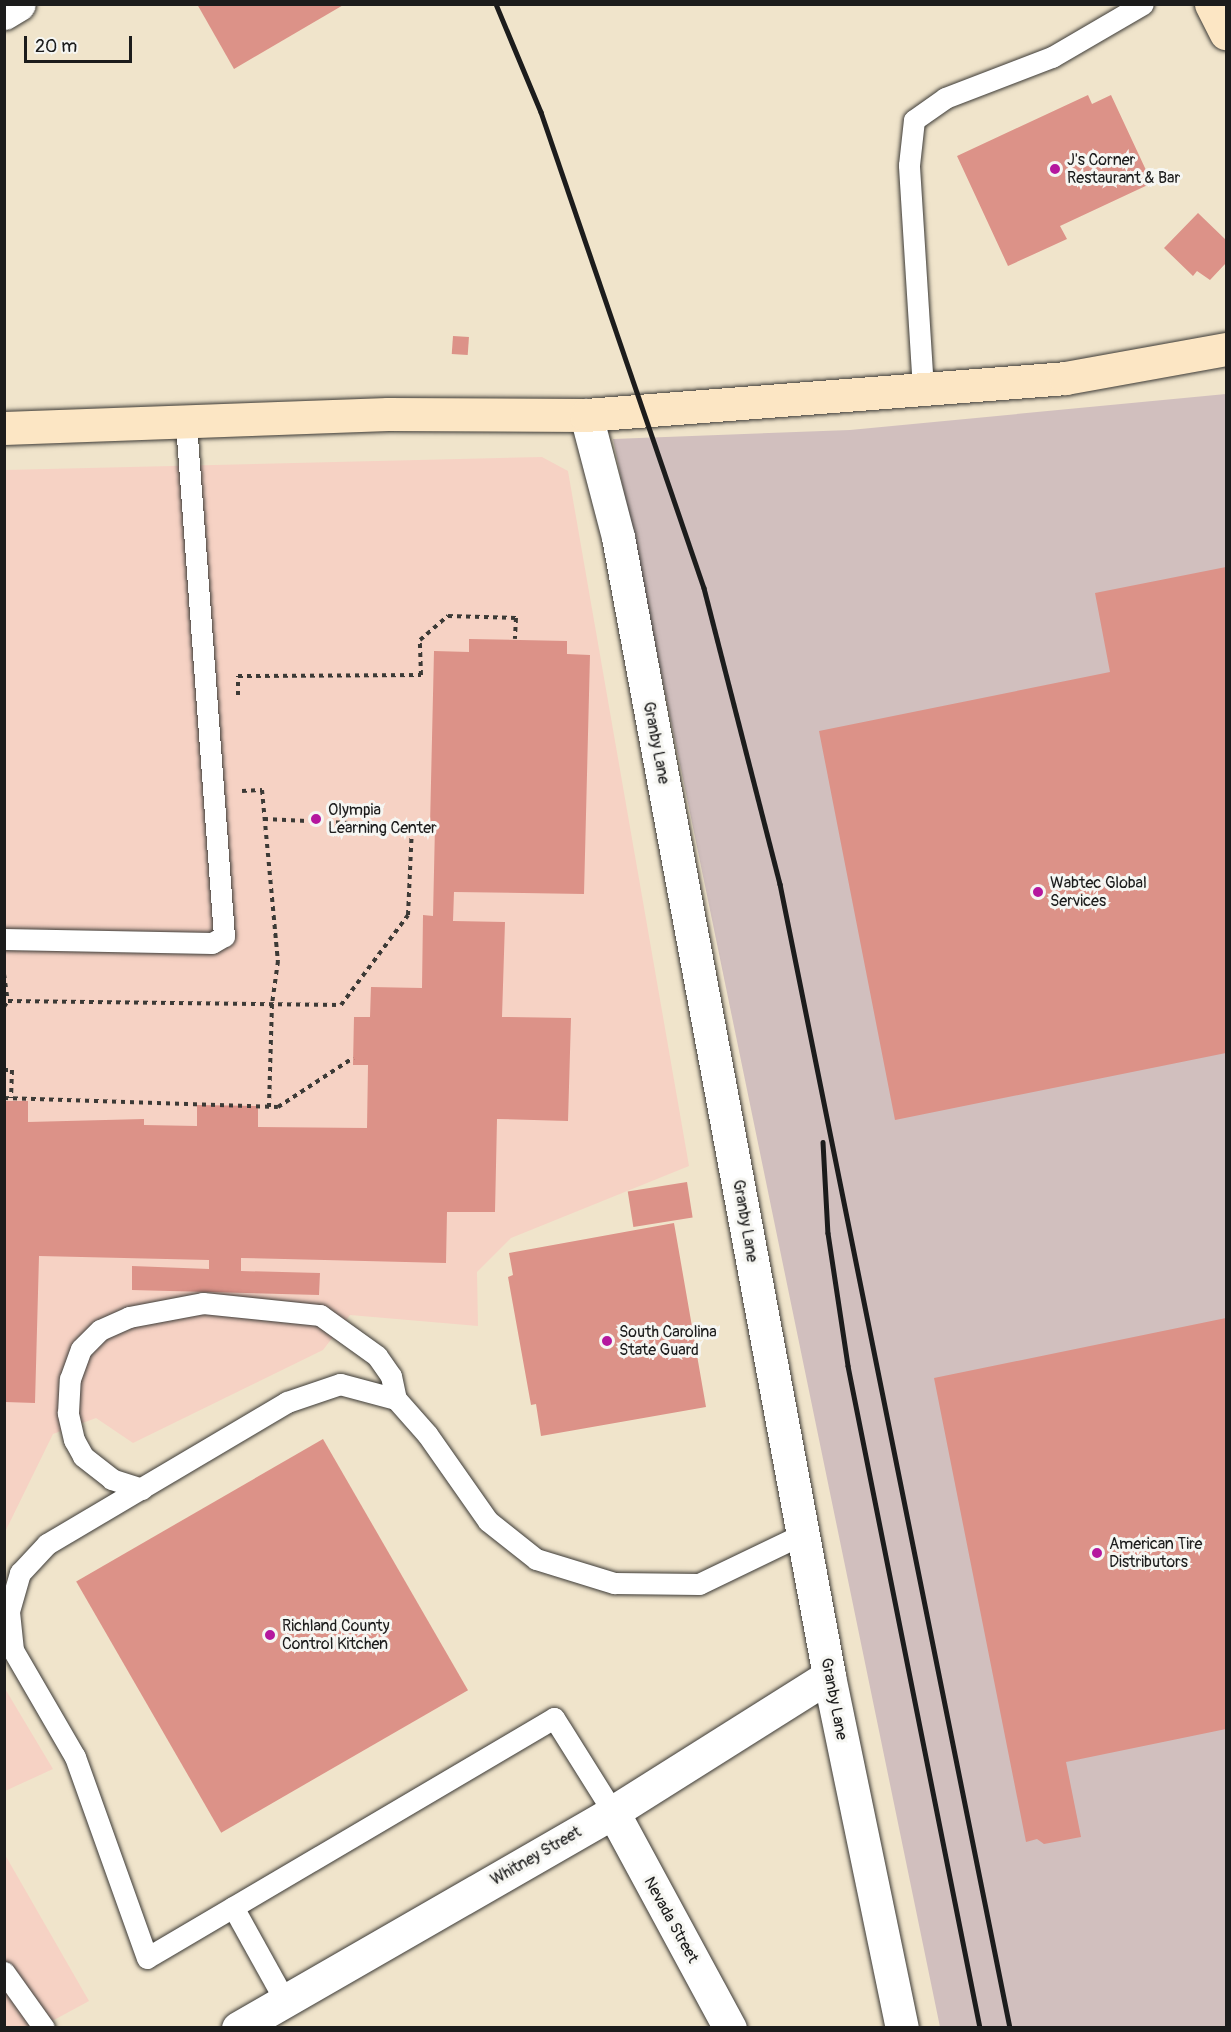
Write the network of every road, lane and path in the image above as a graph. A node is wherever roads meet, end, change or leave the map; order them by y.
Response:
1 (19, 4) edge
2 (1143, 4) edge
3 (1210, 4) edge
4 (4, 13) edge
5 (1227, 33) edge
6 (1227, 349) edge
7 (923, 389) junction
8 (586, 415) junction
9 (186, 424) junction
10 (4, 428) edge
11 (515, 639) dead end
12 (238, 699) dead end
13 (238, 780) dead end
14 (265, 819) junction
15 (4, 939) edge
16 (4, 974) edge
17 (8, 1001) junction
18 (272, 1004) junction
19 (4, 1007) edge
20 (353, 1058) dead end
21 (4, 1070) edge
22 (4, 1098) edge
23 (11, 1098) junction
24 (269, 1107) junction
25 (396, 1399) junction
26 (142, 1489) junction
27 (803, 1534) junction
28 (829, 1676) junction
29 (613, 1812) junction
30 (233, 1907) junction
31 (4, 1972) edge
32 (285, 2001) junction
33 (44, 2028) edge
34 (238, 2028) edge
35 (730, 2028) edge
36 (902, 2028) edge

1 - 4 street
2 - 7 lane
3 - 5 main road
6 - 7 main road
7 - 8 main road
8 - 9 main road
8 - 27 street, Granby Lane
9 - 10 main road
9 - 15 lane
11 - 12 path
13 - 14 path
14 - 18 path
14 - 18 path
16 - 17 path
17 - 18 path
17 - 19 path
18 - 24 path
20 - 24 path
21 - 23 path
22 - 23 path
23 - 24 path
25 - 26 lane
25 - 26 lane
25 - 27 lane
26 - 30 lane
27 - 28 street, Granby Lane
28 - 29 street, Whitney Street
28 - 36 street, Granby Lane
29 - 30 lane
29 - 32 street, Whitney Street
29 - 35 street, Nevada Street
30 - 32 lane
31 - 33 lane
32 - 34 street, Whitney Street

